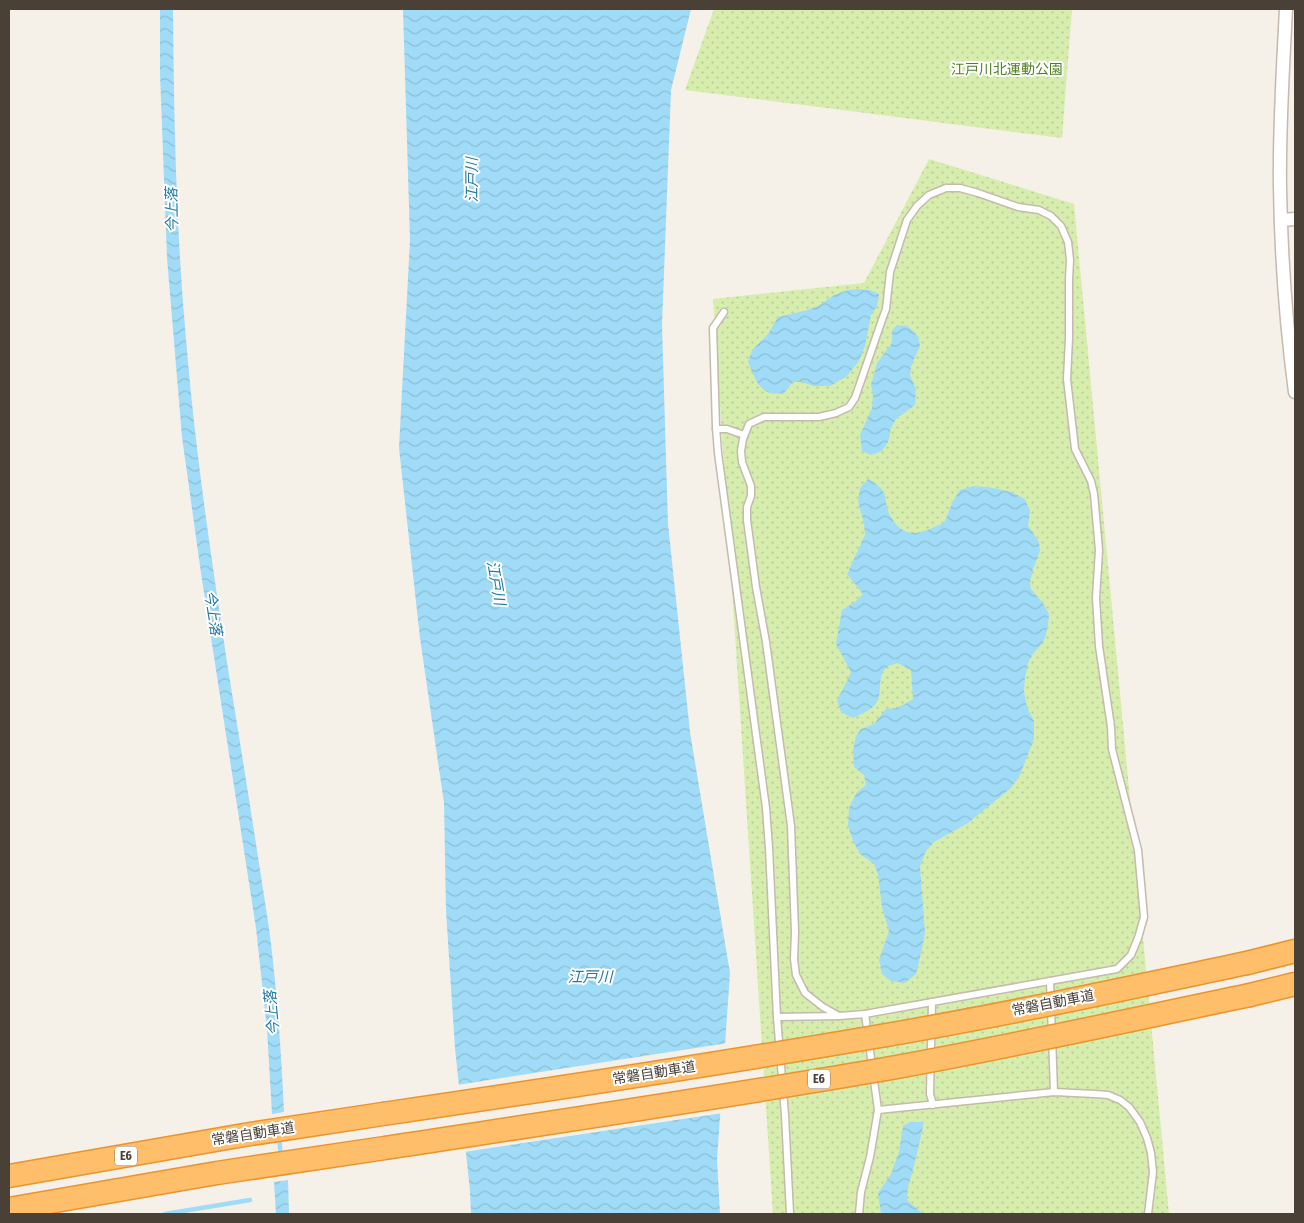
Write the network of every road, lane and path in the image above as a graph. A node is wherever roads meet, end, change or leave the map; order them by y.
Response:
1 (1286, 9) edge
2 (1295, 219) edge
3 (1281, 220) junction
4 (724, 312) dead end
5 (1295, 392) edge
6 (716, 429) junction
7 (744, 435) junction
8 (1295, 951) edge
9 (1050, 981) junction
10 (1295, 984) edge
11 (932, 1002) junction
12 (865, 1014) junction
13 (839, 1016) junction
14 (777, 1017) junction
15 (1054, 1092) junction
16 (933, 1105) junction
17 (878, 1110) junction
18 (217, 1173) junction
19 (9, 1176) edge
20 (9, 1209) edge
21 (51, 1214) edge
22 (790, 1214) edge
23 (859, 1214) edge
24 (1148, 1214) edge

1 - 3 street
2 - 3 street
3 - 5 street
4 - 6 lane
6 - 7 lane
6 - 14 lane
7 - 9 lane
7 - 13 lane
8 - 19 highway, 常磐自動車道 / E6, bridge
9 - 11 lane
9 - 15 lane
10 - 18 highway, E6, bridge
11 - 12 lane
11 - 16 lane
12 - 13 lane
12 - 17 lane
13 - 14 lane
14 - 22 lane
15 - 16 lane
15 - 24 lane
16 - 17 lane
17 - 23 lane
18 - 20 highway, E6
18 - 21 highway

